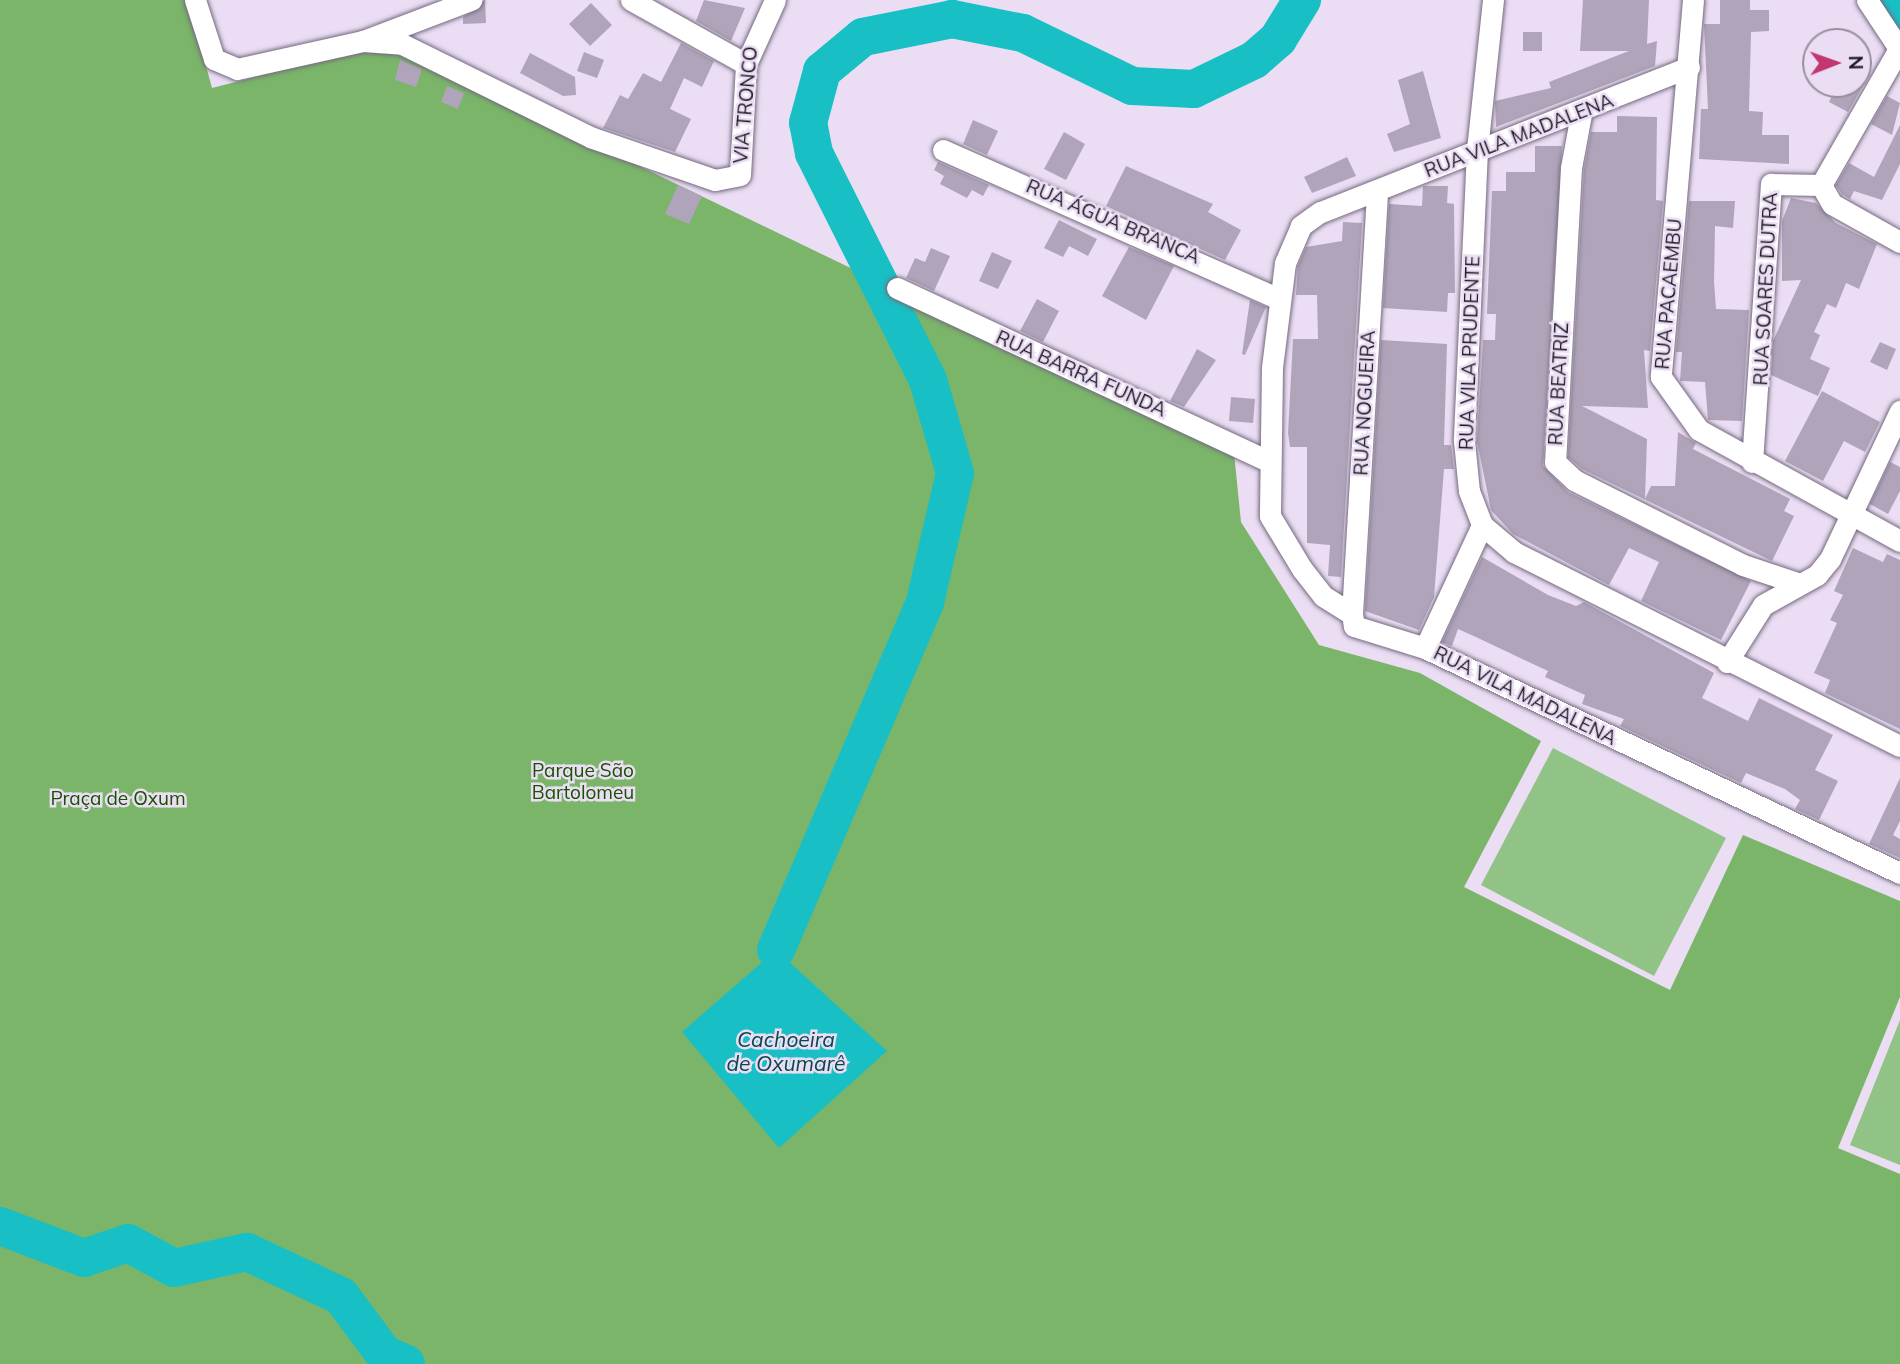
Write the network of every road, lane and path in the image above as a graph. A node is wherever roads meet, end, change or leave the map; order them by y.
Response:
1 (195, 0) edge
2 (471, 0) edge
3 (631, 0) edge
4 (775, 0) edge
5 (1493, 0) edge
6 (1693, 0) edge
7 (1867, 0) edge
8 (363, 41) junction
9 (1900, 49) edge
10 (746, 64) junction
11 (1689, 67) junction
12 (1581, 114) junction
13 (943, 150) dead end
14 (1477, 150) junction
15 (1821, 185) junction
16 (1377, 191) junction
17 (1900, 242) edge
18 (897, 288) dead end
19 (1280, 299) junction
20 (1900, 411) edge
21 (1266, 460) junction
22 (1752, 462) junction
23 (1849, 515) junction
24 (1482, 525) junction
25 (1900, 541) edge
26 (1800, 584) junction
27 (1352, 614) junction
28 (1425, 649) junction
29 (1727, 662) junction
30 (1900, 746) edge
31 (1900, 873) edge

1 - 8 street
2 - 8 street
3 - 10 street
4 - 10 street, VIA TRONCO
5 - 14 street, RUA VILA PRUDENTE
6 - 11 street, RUA PACAEMBU
7 - 9 street
8 - 10 street, VIA TRONCO
9 - 15 street
11 - 12 street, RUA VILA MADALENA
11 - 22 street, RUA PACAEMBU
12 - 14 street, RUA VILA MADALENA
12 - 26 street, RUA BEATRIZ
13 - 19 street, RUA ÁGUA BRANCA
14 - 16 street, RUA VILA MADALENA
14 - 24 street, RUA VILA PRUDENTE
15 - 17 street
15 - 22 street, RUA SOARES DUTRA
16 - 19 street, RUA VILA MADALENA
16 - 27 street, RUA NOGUEIRA
18 - 21 street, RUA BARRA FUNDA
19 - 21 street, RUA VILA MADALENA
20 - 23 street
21 - 27 street, RUA VILA MADALENA
22 - 23 street, RUA PACAEMBU
23 - 25 street, RUA PACAEMBU
23 - 26 street
24 - 28 street
24 - 29 street, RUA VILA PRUDENTE
26 - 29 street
27 - 28 street, RUA VILA MADALENA
28 - 31 street, RUA VILA MADALENA
29 - 30 street, RUA VILA PRUDENTE

